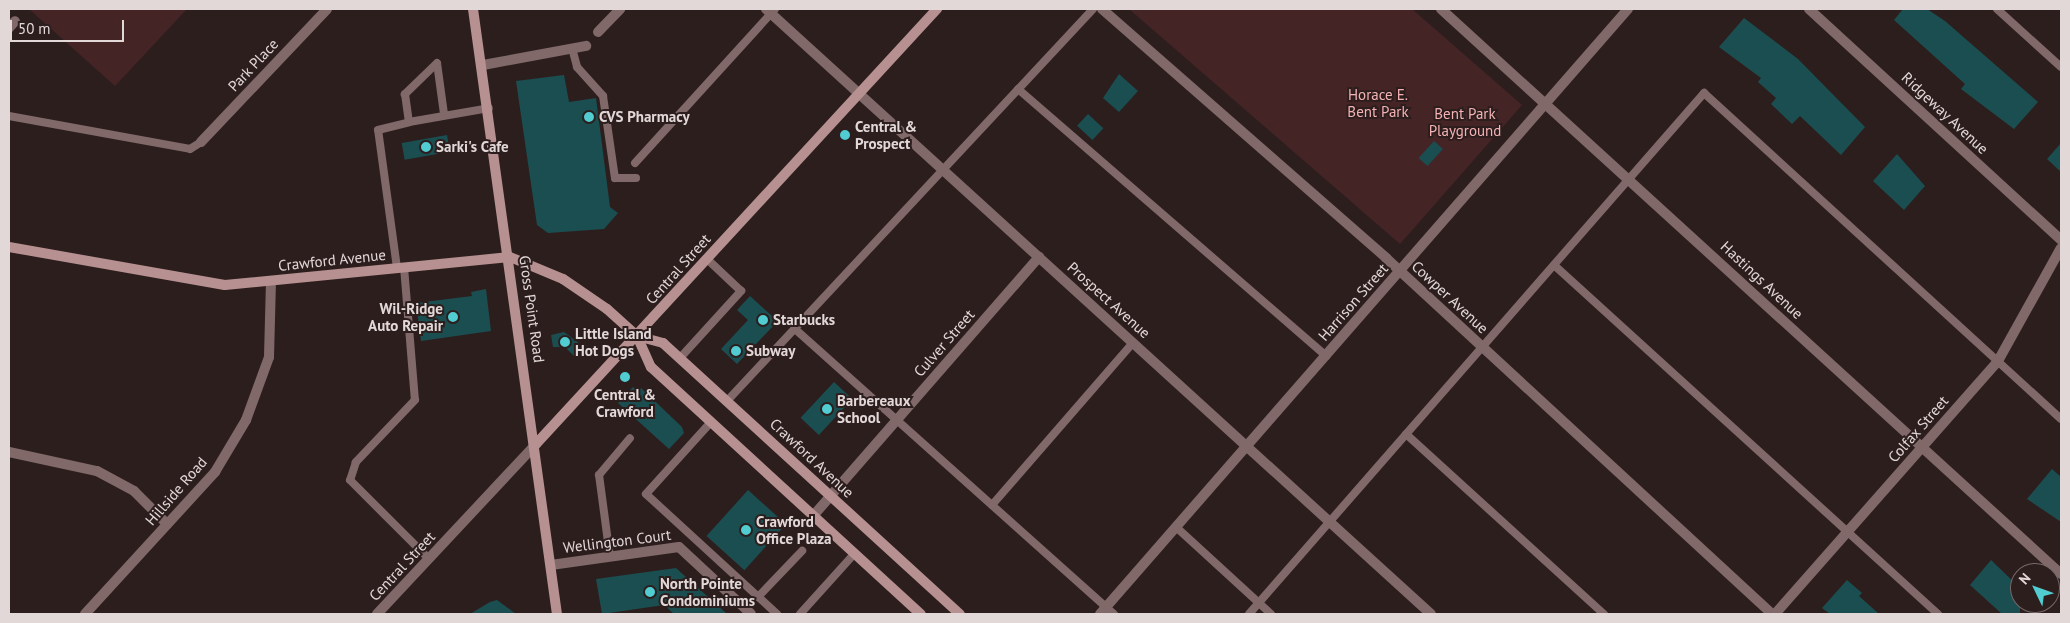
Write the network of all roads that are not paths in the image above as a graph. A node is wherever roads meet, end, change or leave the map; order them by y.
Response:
1 (327, 9) edge
2 (473, 9) edge
3 (620, 9) edge
4 (937, 9) edge
5 (1093, 9) edge
6 (1102, 9) edge
7 (1441, 9) edge
8 (1628, 9) edge
9 (1809, 9) edge
10 (1997, 9) edge
11 (771, 10) edge
12 (598, 32) dead end
13 (586, 46) dead end
14 (572, 48) junction
15 (483, 65) junction
16 (2061, 67) edge
17 (1018, 89) junction
18 (858, 93) junction
19 (1548, 102) junction
20 (489, 108) junction
21 (444, 114) junction
22 (9, 116) edge
23 (409, 122) junction
24 (201, 142) joint
25 (635, 163) dead end
26 (943, 170) junction
27 (636, 178) dead end
28 (1630, 178) junction
29 (2061, 240) edge
30 (9, 248) edge
31 (2061, 248) edge
32 (510, 257) junction
33 (1038, 257) junction
34 (707, 259) junction
35 (1554, 264) junction
36 (400, 267) junction
37 (1400, 271) junction
38 (271, 281) junction
39 (795, 329) junction
40 (637, 336) junction
41 (1133, 343) junction
42 (1482, 347) junction
43 (1326, 356) junction
44 (680, 358) junction
45 (1998, 361) junction
46 (727, 401) junction
47 (2061, 419) edge
48 (897, 420) junction
49 (710, 422) junction
50 (1406, 434) junction
51 (630, 438) dead end
52 (536, 444) junction
53 (1247, 446) junction
54 (1921, 448) junction
55 (9, 452) edge
56 (831, 496) junction
57 (992, 506) junction
58 (813, 516) junction
59 (1330, 522) junction
60 (168, 524) junction
61 (1176, 527) junction
62 (1848, 532) junction
63 (802, 551) dead end
64 (854, 554) junction
65 (610, 557) junction
66 (429, 559) junction
67 (551, 565) junction
68 (2061, 574) edge
69 (758, 596) junction
70 (1259, 603) junction
71 (1107, 612) edge
72 (85, 614) edge
73 (377, 614) edge
74 (557, 614) edge
75 (751, 614) edge
76 (777, 614) edge
77 (800, 614) edge
78 (921, 614) edge
79 (960, 614) edge
80 (1249, 614) edge
81 (1271, 614) edge
82 (1431, 614) edge
83 (1604, 614) edge
84 (1774, 614) edge
85 (1938, 614) edge

1 - 24 street, Park Place
2 - 15 main road, Gross Point Road
3 - 12 street
4 - 18 main road, Central Street
5 - 17 lane
6 - 37 street, Cowper Avenue
7 - 19 street, Hastings Avenue
8 - 19 street, Harrison Street
9 - 29 street, Ridgeway Avenue
10 - 16 lane
11 - 18 street, Prospect Avenue
11 - 25 lane
13 - 14 street
14 - 15 street
14 - 27 lane
15 - 20 main road, Gross Point Road
17 - 26 lane
17 - 43 lane
18 - 26 street, Prospect Avenue
18 - 34 main road, Central Street
19 - 28 street, Hastings Avenue
19 - 37 street, Harrison Street
20 - 21 lane
20 - 32 main road, Gross Point Road
21 - 23 lane
21 - 23 lane
22 - 24 lane
23 - 36 lane
26 - 33 street, Prospect Avenue
26 - 39 lane
28 - 35 lane
28 - 45 lane
28 - 54 street, Hastings Avenue
30 - 38 main road, Crawford Avenue
31 - 45 street, Colfax Street
32 - 36 main road, Crawford Avenue
32 - 40 main road, Crawford Avenue
32 - 52 main road, Gross Point Road
33 - 41 street, Prospect Avenue
33 - 48 street, Culver Street
34 - 40 main road, Central Street
34 - 44 lane
35 - 42 lane
35 - 62 lane
36 - 38 main road, Crawford Avenue
36 - 66 lane
37 - 42 street, Cowper Avenue
37 - 43 street, Harrison Street
38 - 60 street, Hillside Road
39 - 46 lane
39 - 48 lane
40 - 44 main road, Crawford Avenue
40 - 49 main road, Crawford Avenue
40 - 52 main road, Central Street
41 - 53 street, Prospect Avenue
41 - 57 lane
42 - 50 lane
42 - 84 street, Cowper Avenue
43 - 53 street, Harrison Street
44 - 46 main road, Crawford Avenue
45 - 47 lane
45 - 54 street, Colfax Street
46 - 56 main road, Crawford Avenue
48 - 56 street, Culver Street
48 - 57 lane
49 - 58 main road, Crawford Avenue
49 - 69 lane
50 - 59 lane
50 - 83 lane
51 - 65 lane
52 - 66 street, Central Street
52 - 67 main road, Gross Point Road
53 - 59 street, Prospect Avenue
53 - 61 street, Harrison Street
54 - 62 street, Colfax Street
54 - 68 street, Hastings Avenue
55 - 60 street
56 - 58 street, Culver Street
56 - 79 main road, Crawford Avenue
57 - 71 lane
58 - 64 main road, Crawford Avenue
59 - 70 lane
59 - 82 street, Prospect Avenue
60 - 72 street, Hillside Road
61 - 70 lane
61 - 71 street, Harrison Street
62 - 84 street, Colfax Street
62 - 85 lane
63 - 69 lane
64 - 77 lane
64 - 78 main road, Crawford Avenue
65 - 67 street, Wellington Court
65 - 75 street, Wellington Court
66 - 73 street, Central Street
67 - 74 main road, Gross Point Road
69 - 76 lane
70 - 80 lane
70 - 81 lane

